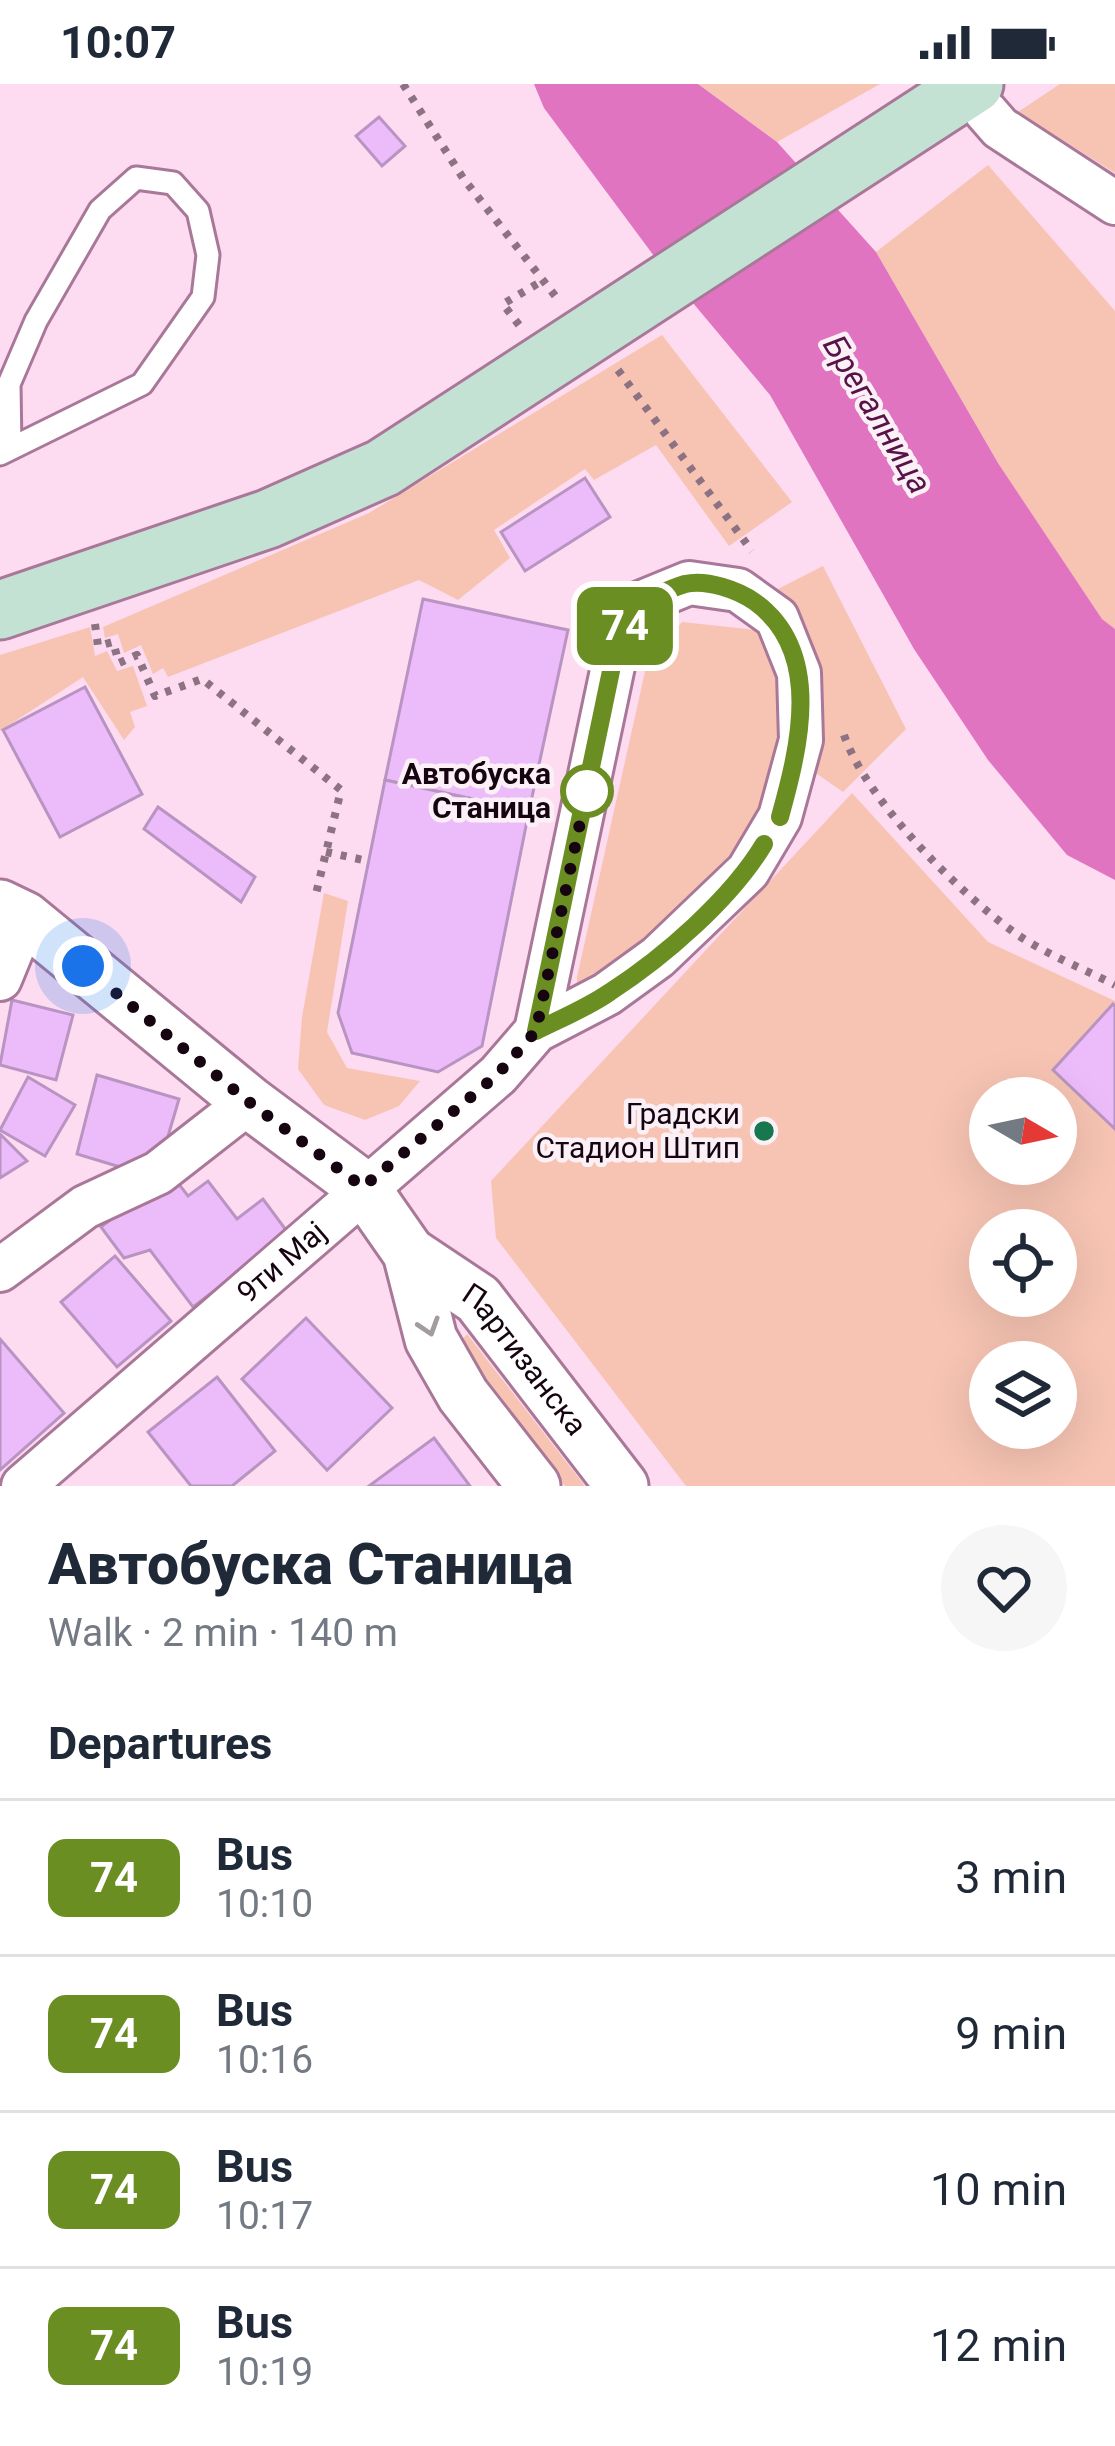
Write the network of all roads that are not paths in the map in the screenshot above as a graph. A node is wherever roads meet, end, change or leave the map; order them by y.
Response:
1 (980, 98) edge
2 (1115, 203) edge
3 (5, 451) edge
4 (0, 610) edge
5 (12, 912) edge
6 (0, 979) edge
7 (536, 1031) junction
8 (249, 1102) junction
9 (363, 1187) junction
10 (409, 1253) junction
11 (0, 1270) edge
12 (23, 1486) edge
13 (534, 1486) edge
14 (622, 1486) edge

1 - 2 street
1 - 4 main road
3 - 3 lane
5 - 6 street
5 - 8 street, Партизанска
7 - 7 street
7 - 9 street, 9ти Мај
8 - 9 street, Партизанска
8 - 11 street
9 - 10 street, Партизанска
9 - 12 street, 9ти Мај
10 -> 13 street, Партизанска
10 - 14 street, Партизанска

